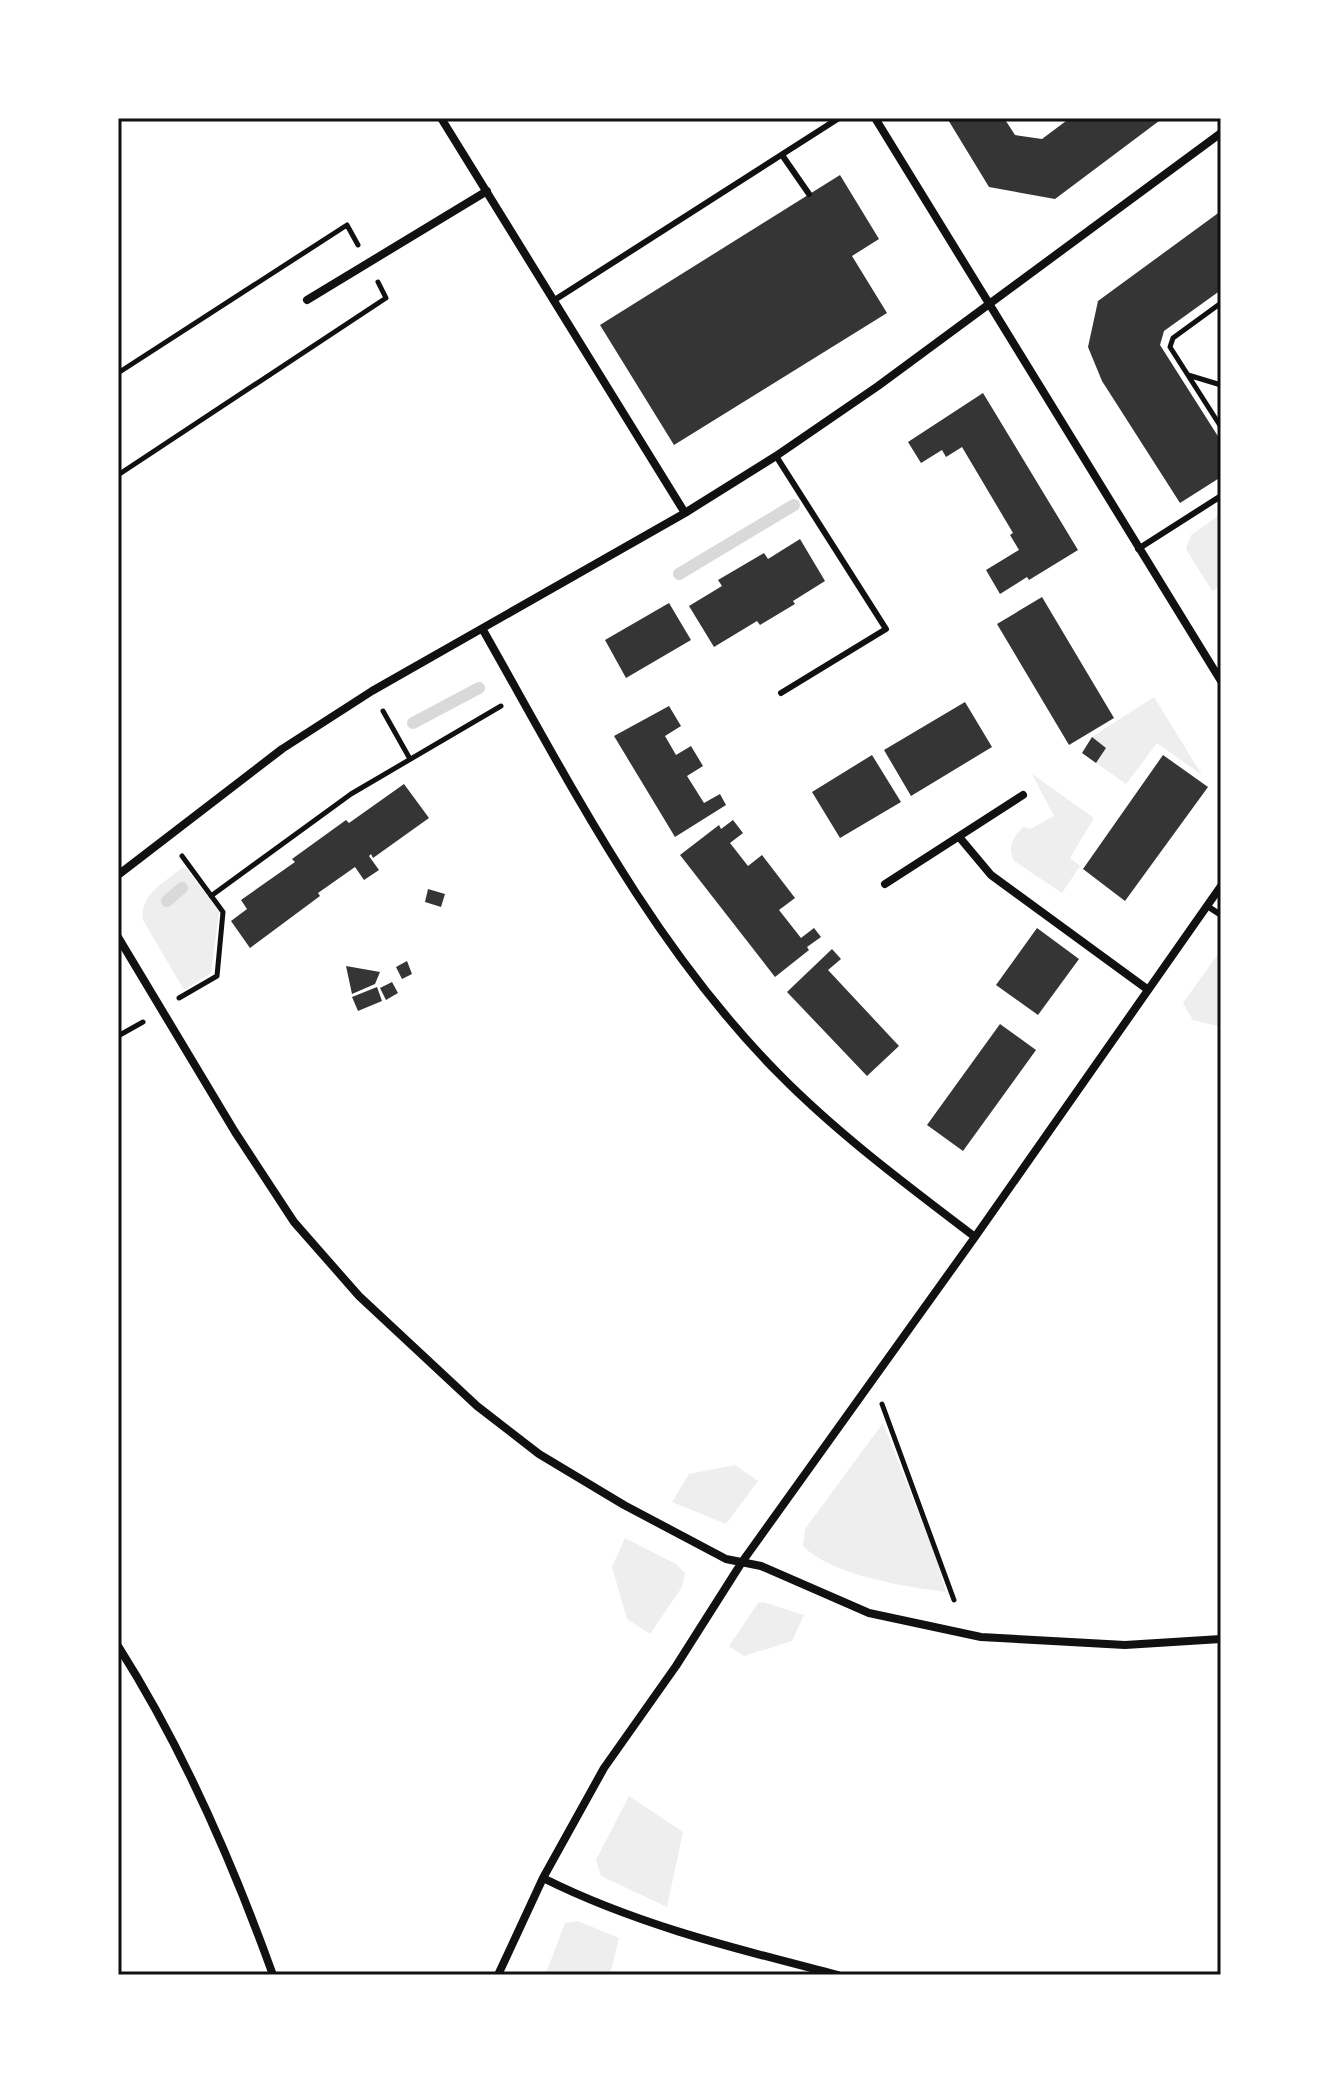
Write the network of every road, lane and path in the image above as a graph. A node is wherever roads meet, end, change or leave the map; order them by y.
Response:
1 (441, 118) edge
2 (839, 118) edge
3 (875, 118) edge
4 (1221, 133) edge
5 (782, 155) junction
6 (487, 191) junction
7 (809, 194) dead end
8 (368, 262) junction
9 (307, 300) dead end
10 (553, 301) junction
11 (1221, 303) edge
12 (988, 305) junction
13 (118, 373) edge
14 (1188, 375) junction
15 (1221, 385) edge
16 (1221, 427) edge
17 (776, 456) junction
18 (118, 475) edge
19 (1221, 496) edge
20 (685, 513) junction
21 (1138, 549) junction
22 (483, 630) junction
23 (1221, 681) edge
24 (781, 693) dead end
25 (505, 704) dead end
26 (383, 710) dead end
27 (410, 759) junction
28 (1023, 795) dead end
29 (960, 838) junction
30 (182, 855) dead end
31 (118, 875) edge
32 (885, 884) dead end
33 (1221, 886) edge
34 (211, 896) junction
35 (1207, 906) junction
36 (1221, 915) edge
37 (118, 937) edge
38 (1147, 989) junction
39 (162, 1008) junction
40 (147, 1019) dead end
41 (118, 1036) edge
42 (975, 1237) junction
43 (882, 1403) dead end
44 (742, 1562) junction
45 (954, 1600) dead end
46 (1221, 1639) edge
47 (118, 1646) edge
48 (543, 1878) junction
49 (273, 1975) edge
50 (498, 1975) edge
51 (838, 1975) edge

1 - 6 street
2 - 5 lane
3 - 12 street
4 - 12 street
5 - 7 lane
5 - 10 lane
6 - 8 street
6 - 10 street
8 - 9 street
8 - 13 path
8 - 18 path
10 - 20 street
11 - 14 path
12 - 17 street
12 - 21 street
14 - 15 path
14 - 16 path
17 - 20 street
17 - 24 lane
19 - 21 lane
20 - 22 street
21 - 23 street
22 - 31 street
22 - 42 street
25 - 27 path
26 - 27 path
27 - 34 path
28 - 29 street
29 - 32 street
29 - 38 street
30 - 34 path
33 - 35 street
34 - 39 path
35 - 36 lane
35 - 38 street
37 - 39 street
38 - 42 street
39 - 44 street
40 - 41 path
42 - 44 street
43 - 45 path
44 - 46 street
44 - 48 street
47 - 49 street
48 - 50 street
48 - 51 street

